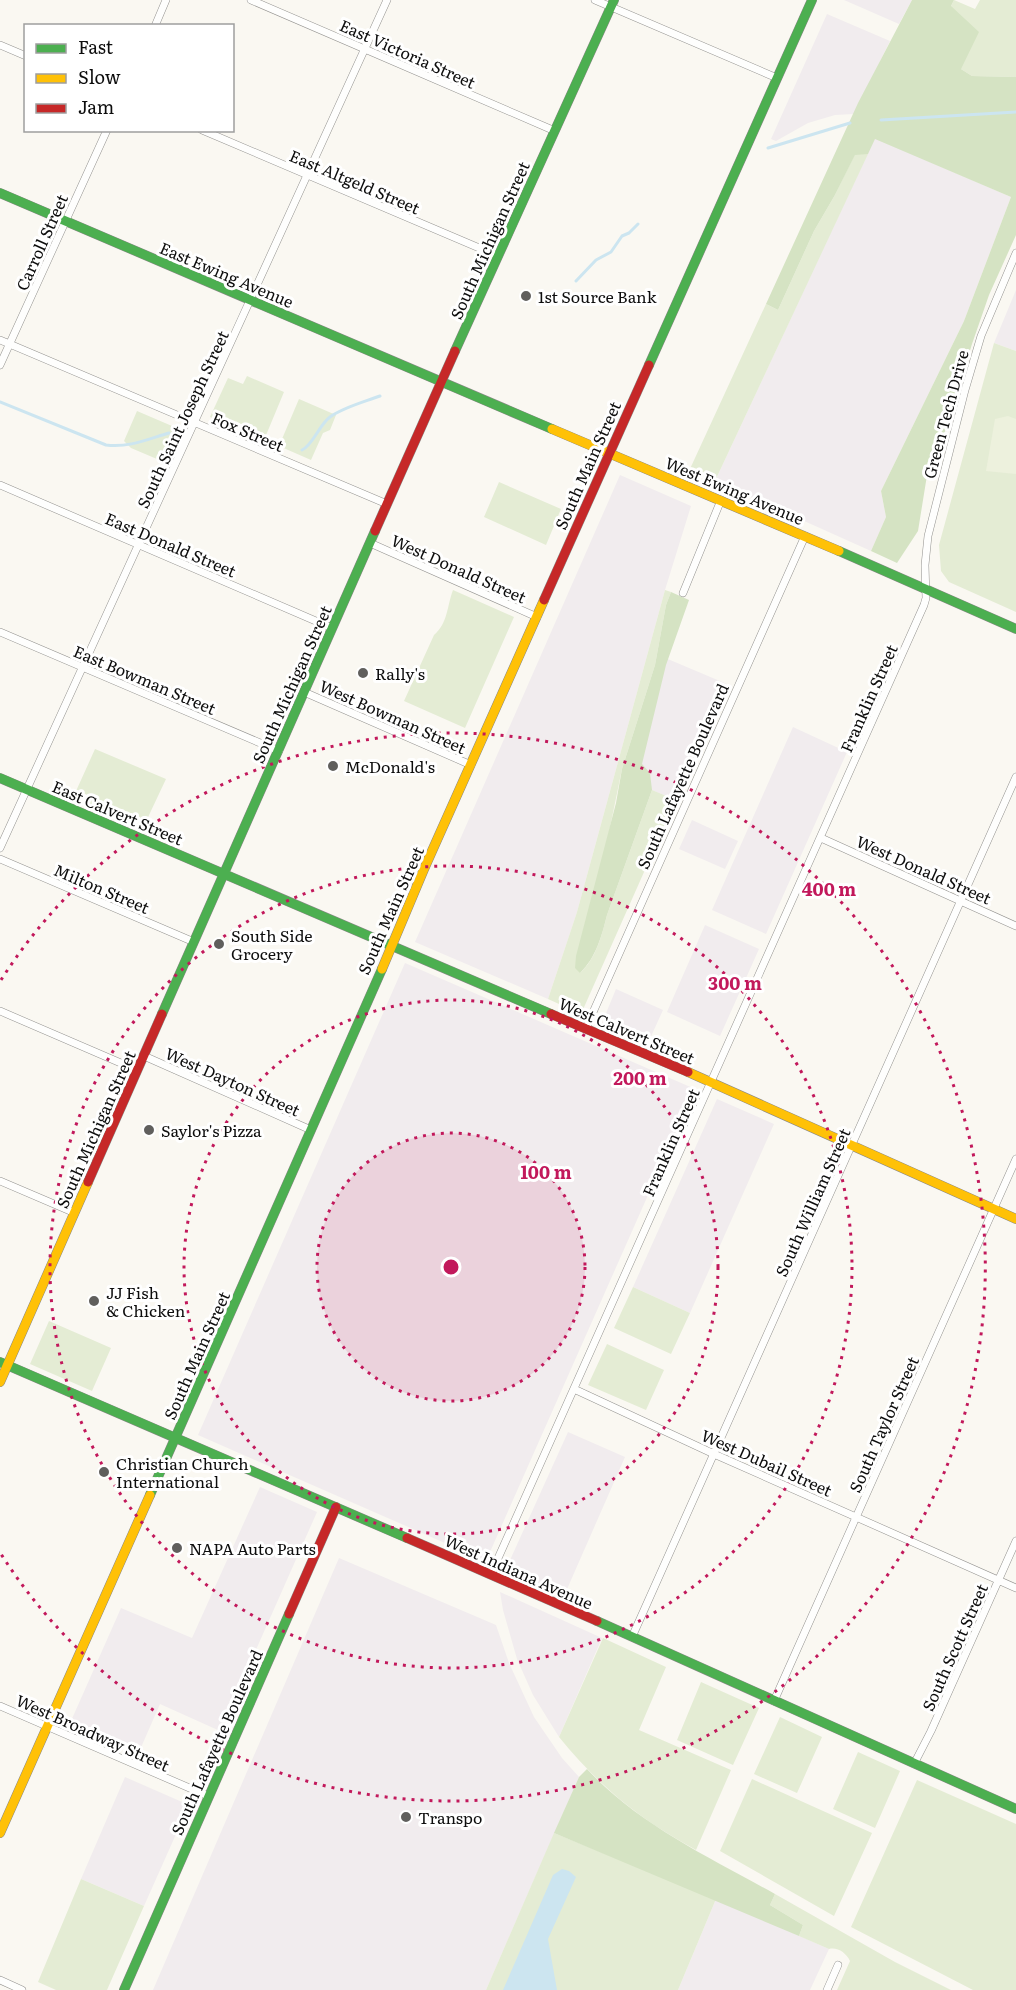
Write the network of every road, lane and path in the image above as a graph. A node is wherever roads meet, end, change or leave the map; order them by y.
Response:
1 (166, 0) edge
2 (251, 0) edge
3 (387, 0) edge
4 (596, 0) edge
5 (812, 0) edge
6 (612, 3) edge
7 (156, 24) edge
8 (0, 45) edge
9 (365, 48) junction
10 (24, 55) edge
11 (777, 78) junction
12 (555, 131) junction
13 (106, 132) edge
14 (207, 132) edge
15 (308, 175) junction
16 (0, 194) edge
17 (66, 221) junction
18 (1016, 253) edge
19 (498, 256) junction
20 (251, 301) junction
21 (0, 340) edge
22 (10, 344) junction
23 (0, 365) edge
24 (441, 382) junction
25 (195, 423) junction
26 (609, 453) junction
27 (0, 486) edge
28 (721, 500) junction
29 (387, 504) junction
30 (806, 536) junction
31 (370, 543) junction
32 (139, 545) junction
33 (925, 588) junction
34 (683, 593) dead end
35 (537, 617) junction
36 (332, 628) junction
37 (1016, 629) edge
38 (0, 632) edge
39 (83, 667) junction
40 (304, 692) junction
41 (279, 751) junction
42 (471, 765) junction
43 (1016, 777) edge
44 (0, 778) edge
45 (27, 789) junction
46 (821, 838) junction
47 (0, 848) edge
48 (0, 859) edge
49 (224, 874) junction
50 (961, 901) junction
51 (1016, 926) edge
52 (194, 942) junction
53 (390, 946) junction
54 (0, 1011) edge
55 (586, 1028) junction
56 (144, 1056) junction
57 (138, 1070) junction
58 (711, 1083) junction
59 (311, 1130) junction
60 (852, 1145) junction
61 (1016, 1159) edge
62 (0, 1181) edge
63 (994, 1209) junction
64 (75, 1213) junction
65 (1016, 1219) edge
66 (4, 1364) edge
67 (0, 1382) edge
68 (574, 1389) junction
69 (176, 1437) junction
70 (714, 1454) junction
71 (336, 1507) junction
72 (856, 1516) junction
73 (1016, 1541) edge
74 (491, 1574) junction
75 (999, 1580) junction
76 (1016, 1588) edge
77 (632, 1637) junction
78 (774, 1701) junction
79 (0, 1706) edge
80 (47, 1726) junction
81 (914, 1764) junction
82 (208, 1796) junction
83 (1016, 1809) edge
84 (0, 1833) edge
85 (838, 1965) dead end
86 (0, 1980) edge
87 (22, 1990) edge
88 (124, 1990) edge
89 (827, 1990) edge

1 - 7 street
2 - 9 street, East Victoria Street
3 - 9 street, South Saint Joseph Street
4 - 6 street
5 - 11 street, South Main Street
6 - 11 street
6 - 12 street, South Michigan Street
8 - 10 street
9 - 12 street, East Victoria Street
9 - 15 street, South Saint Joseph Street
11 - 26 street, South Main Street
12 - 19 street, South Michigan Street
13 - 17 street, Carroll Street
14 - 15 street, East Altgeld Street
15 - 19 street, East Altgeld Street
15 - 20 street, South Saint Joseph Street
16 - 17 street, East Ewing Avenue
17 - 20 street, East Ewing Avenue
17 - 22 street, Carroll Street
18 - 33 street, Green Tech Drive
19 - 24 street, South Michigan Street
20 - 24 street, East Ewing Avenue
20 - 25 street, South Saint Joseph Street
21 - 22 street, Fox Street
22 - 23 street, Carroll Street
22 - 25 street, Fox Street
24 - 26 street, West Ewing Avenue
24 - 29 street, South Michigan Street
25 - 29 street, Fox Street
25 - 32 street, South Saint Joseph Street
26 - 28 street, West Ewing Avenue
26 - 35 street, South Main Street
27 - 32 street, East Donald Street
28 - 30 street, West Ewing Avenue
28 - 34 street
29 - 31 street, South Michigan Street
30 - 33 street, West Ewing Avenue
30 - 55 street, South Lafayette Boulevard
31 - 35 street, West Donald Street
31 - 36 street, South Michigan Street
32 - 36 street, East Donald Street
32 - 39 street, South Saint Joseph Street
33 - 37 street, West Ewing Avenue
33 - 46 street, Franklin Street
35 - 42 street, South Main Street
36 - 40 street, South Michigan Street
38 - 39 street, East Bowman Street
39 - 41 street, East Bowman Street
39 - 45 street, South Saint Joseph Street
40 - 41 street, South Michigan Street
40 - 42 street, West Bowman Street
41 - 49 street, South Michigan Street
42 - 53 street, South Main Street
43 - 50 street, South William Street
44 - 45 street, East Calvert Street
45 - 47 street, South Saint Joseph Street
45 - 49 street, East Calvert Street
46 - 50 street, West Donald Street
46 - 58 street, Franklin Street
48 - 52 street, Milton Street
49 - 52 street, South Michigan Street
49 - 53 street, West Calvert Street
50 - 51 street, West Donald Street
50 - 60 street, South William Street
52 - 56 street, South Michigan Street
53 - 55 street, West Calvert Street
53 - 59 street, South Main Street
54 - 57 street
55 - 58 street, West Calvert Street
56 - 57 street, South Michigan Street
56 - 59 street, West Dayton Street
57 - 64 street, South Michigan Street
58 - 60 street, West Calvert Street
58 - 68 street, Franklin Street
59 - 69 street, South Main Street
60 - 63 street, West Calvert Street
60 - 70 street, South William Street
61 - 63 street, South Taylor Street
62 - 64 street
63 - 65 street, West Calvert Street
63 - 72 street, South Taylor Street
64 - 66 street, South Michigan Street
66 - 67 street, South Michigan Street
66 - 69 street, West Indiana Avenue
68 - 70 street, West Dubail Street
68 - 74 street, Franklin Street
69 - 71 street, West Indiana Avenue
69 - 80 street, South Main Street
70 - 72 street, West Dubail Street
70 - 77 street, South William Street
71 - 74 street, West Indiana Avenue
71 - 82 street, South Lafayette Boulevard
72 - 75 street, West Dubail Street
72 - 78 street, South Taylor Street
73 - 75 street, South Scott Street
74 - 77 street, West Indiana Avenue
75 - 76 street, West Dubail Street
75 - 81 street, South Scott Street
77 - 78 street, West Indiana Avenue
78 - 81 street, West Indiana Avenue
79 - 80 street, West Broadway Street
80 - 82 street, West Broadway Street
80 - 84 street, South Main Street
81 - 83 street, West Indiana Avenue
82 - 88 street, South Lafayette Boulevard
85 - 89 street
86 - 87 street

